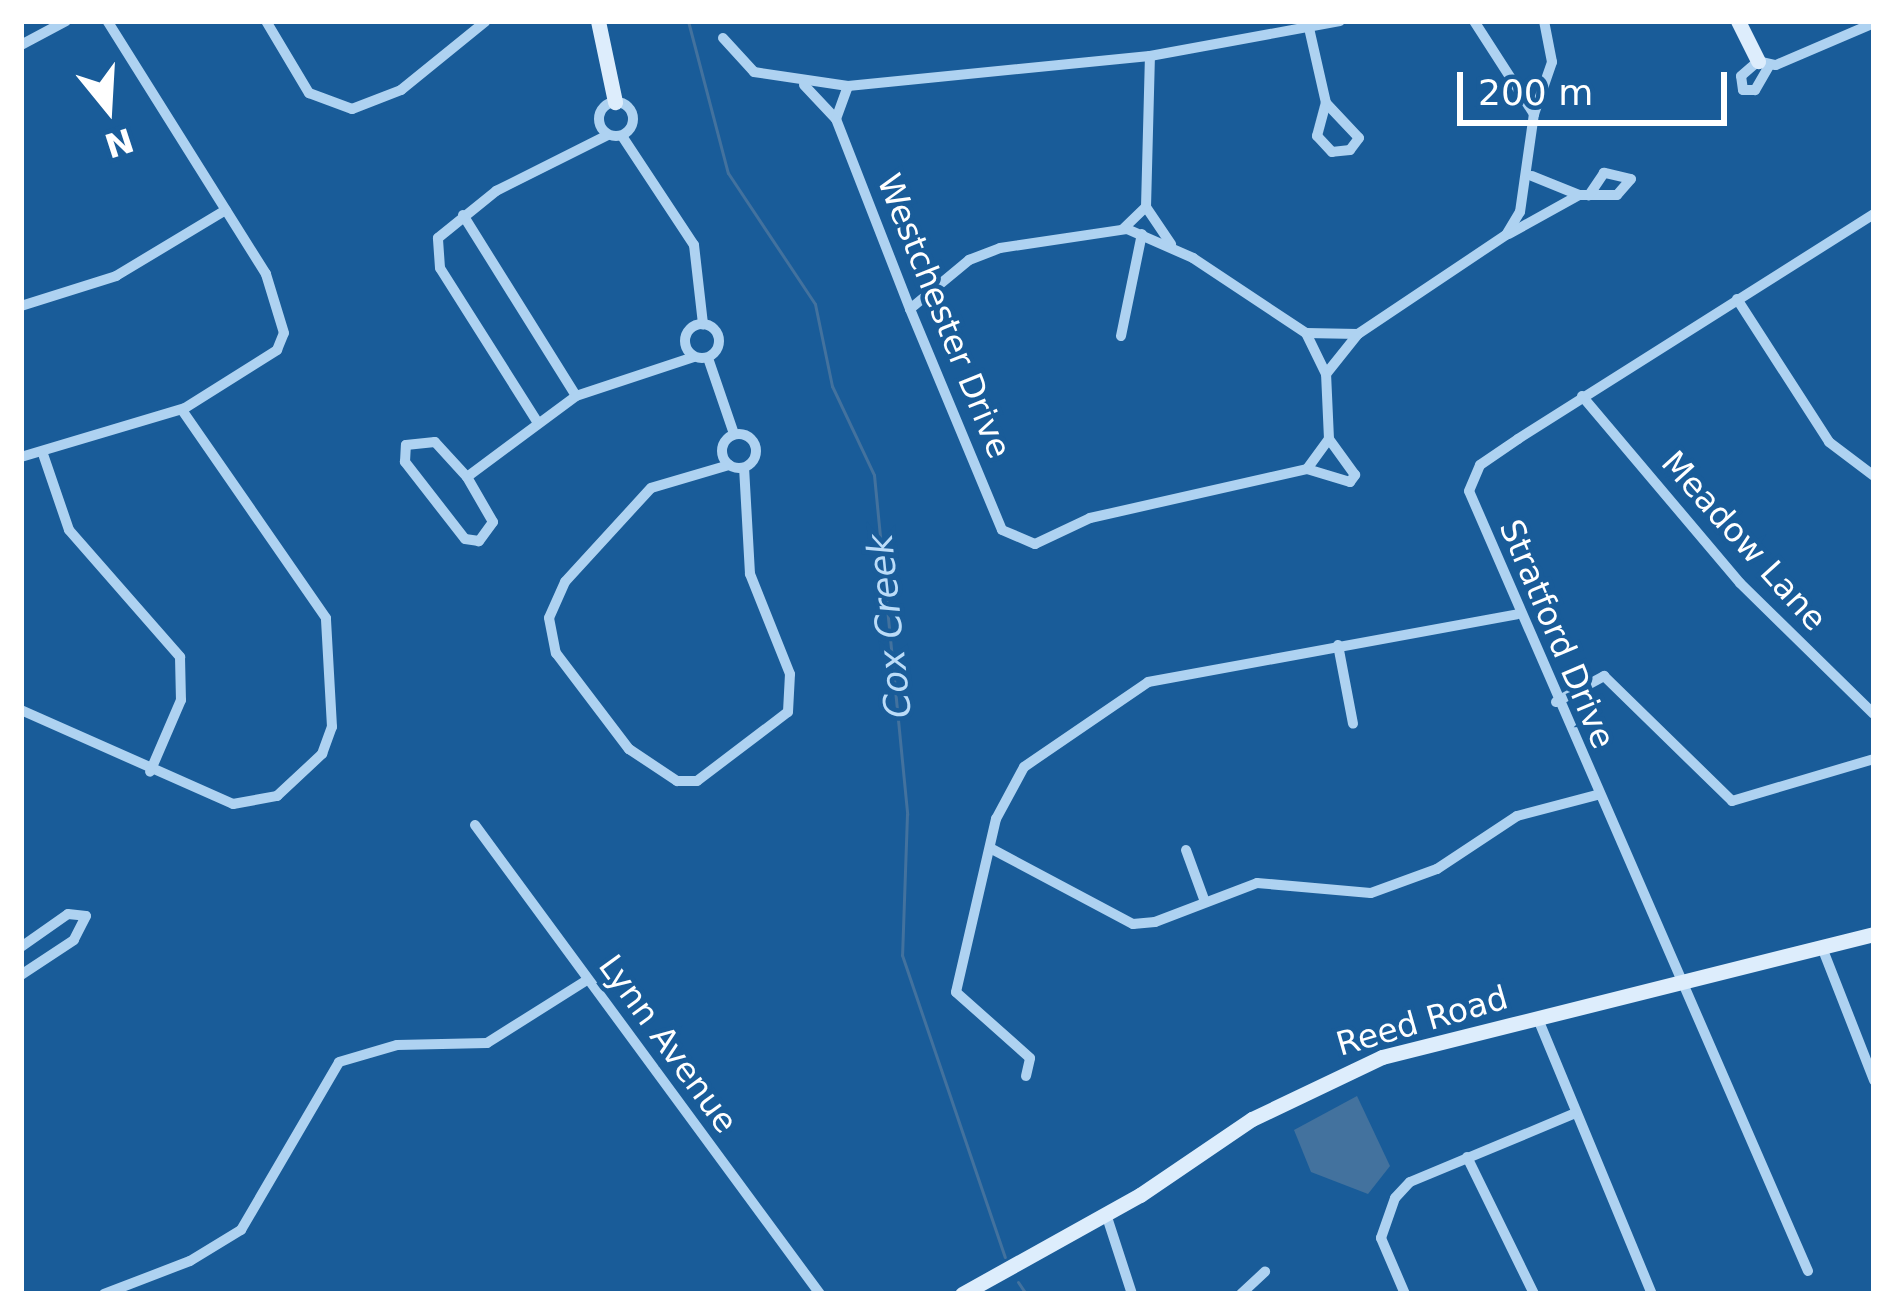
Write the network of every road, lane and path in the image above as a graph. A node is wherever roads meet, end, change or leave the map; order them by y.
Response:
1 (66, 21) edge
2 (107, 21) edge
3 (486, 21) edge
4 (598, 21) edge
5 (1340, 21) edge
6 (1474, 21) edge
7 (1544, 21) edge
8 (1738, 21) edge
9 (268, 22) edge
10 (1874, 23) edge
11 (1309, 28) junction
12 (723, 38) dead end
13 (21, 44) edge
14 (1150, 56) junction
15 (1763, 64) joint
16 (804, 85) junction
17 (848, 86) junction
18 (615, 102) junction
19 (1326, 104) junction
20 (1534, 114) junction
21 (836, 119) junction
22 (615, 136) junction
23 (1532, 176) junction
24 (1146, 207) junction
25 (226, 210) junction
26 (1874, 214) edge
27 (463, 215) junction
28 (1121, 230) junction
29 (1142, 234) junction
30 (1506, 236) junction
31 (1174, 248) junction
32 (1737, 299) junction
33 (21, 306) edge
34 (910, 309) junction
35 (703, 325) junction
36 (1306, 333) junction
37 (1358, 334) junction
38 (1121, 336) dead end
39 (701, 357) junction
40 (1326, 374) junction
41 (576, 396) junction
42 (1582, 396) junction
43 (182, 410) junction
44 (538, 423) junction
45 (734, 434) junction
46 (1329, 439) junction
47 (43, 454) junction
48 (21, 457) edge
49 (729, 465) junction
50 (743, 468) junction
51 (1307, 469) junction
52 (1874, 476) edge
53 (466, 477) junction
54 (1517, 614) junction
55 (1338, 644) junction
56 (1556, 702) junction
57 (21, 710) edge
58 (1874, 714) edge
59 (1353, 724) dead end
60 (1874, 759) edge
61 (150, 772) junction
62 (1597, 794) junction
63 (475, 825) dead end
64 (990, 848) junction
65 (1186, 850) dead end
66 (1204, 902) junction
67 (1874, 934) edge
68 (21, 947) edge
69 (1823, 950) junction
70 (21, 975) edge
71 (587, 980) junction
72 (1683, 988) junction
73 (1538, 1018) junction
74 (1026, 1076) dead end
75 (1874, 1080) edge
76 (1573, 1114) junction
77 (1467, 1157) junction
78 (1106, 1214) junction
79 (1808, 1271) dead end
80 (1265, 1272) dead end
81 (104, 1294) edge
82 (820, 1294) edge
83 (962, 1294) edge
84 (1132, 1294) edge
85 (1241, 1294) edge
86 (1405, 1294) edge
87 (1534, 1294) edge
88 (1652, 1294) edge

1 - 13 street
2 - 25 street
3 - 9 street
4 - 18 street
5 - 11 street
6 - 20 street
7 - 20 street
8 - 15 street
10 - 15 street
11 - 14 street
11 - 19 street
12 - 16 street
14 - 17 street
14 - 24 street
16 - 17 street
16 - 21 street
17 - 21 street
18 - 22 street
18 - 22 street
19 - 19 street
20 - 23 street
21 - 34 street, Westchester Drive
22 - 27 street
22 - 35 street
23 - 30 street
23 - 30 street
24 - 28 street
24 - 31 street
25 - 33 street
25 - 43 street
26 - 32 street, Stratford Drive
27 - 41 street
27 - 44 street
28 - 29 street
28 - 34 street
29 - 31 street
29 - 38 street
30 - 37 street
31 - 36 street
32 - 42 street, Stratford Drive
32 - 52 street
34 - 51 street, Westchester Drive
35 - 39 street
35 - 39 street
36 - 37 street
36 - 40 street
37 - 40 street
39 - 41 street
39 - 45 street
40 - 46 street
41 - 44 street
42 - 54 street, Stratford Drive
42 - 58 street, Meadow Lane
43 - 47 street
43 - 61 street
44 - 53 street
45 - 49 street
45 - 50 street
46 - 51 street
46 - 51 street
47 - 48 street
47 - 61 street
49 - 50 street
49 - 50 street
53 - 53 street
54 - 55 street
54 - 56 street, Stratford Drive
55 - 59 street
55 - 64 street
56 - 60 street
56 - 62 street, Stratford Drive
57 - 61 street
62 - 66 street
62 - 72 street, Stratford Drive
63 - 71 street, Lynn Avenue
64 - 66 street
64 - 74 street
65 - 66 street
67 - 69 street, Reed Road
68 - 70 street
69 - 72 street, Reed Road
69 - 75 street
71 - 81 street
71 - 82 street, Lynn Avenue
72 - 73 street, Reed Road
72 - 79 street, Stratford Drive
73 - 76 street
73 - 78 street, Reed Road
76 - 77 street
76 - 88 street
77 - 86 street
77 - 87 street
78 - 83 street, Reed Road
78 - 84 street
80 - 85 street

